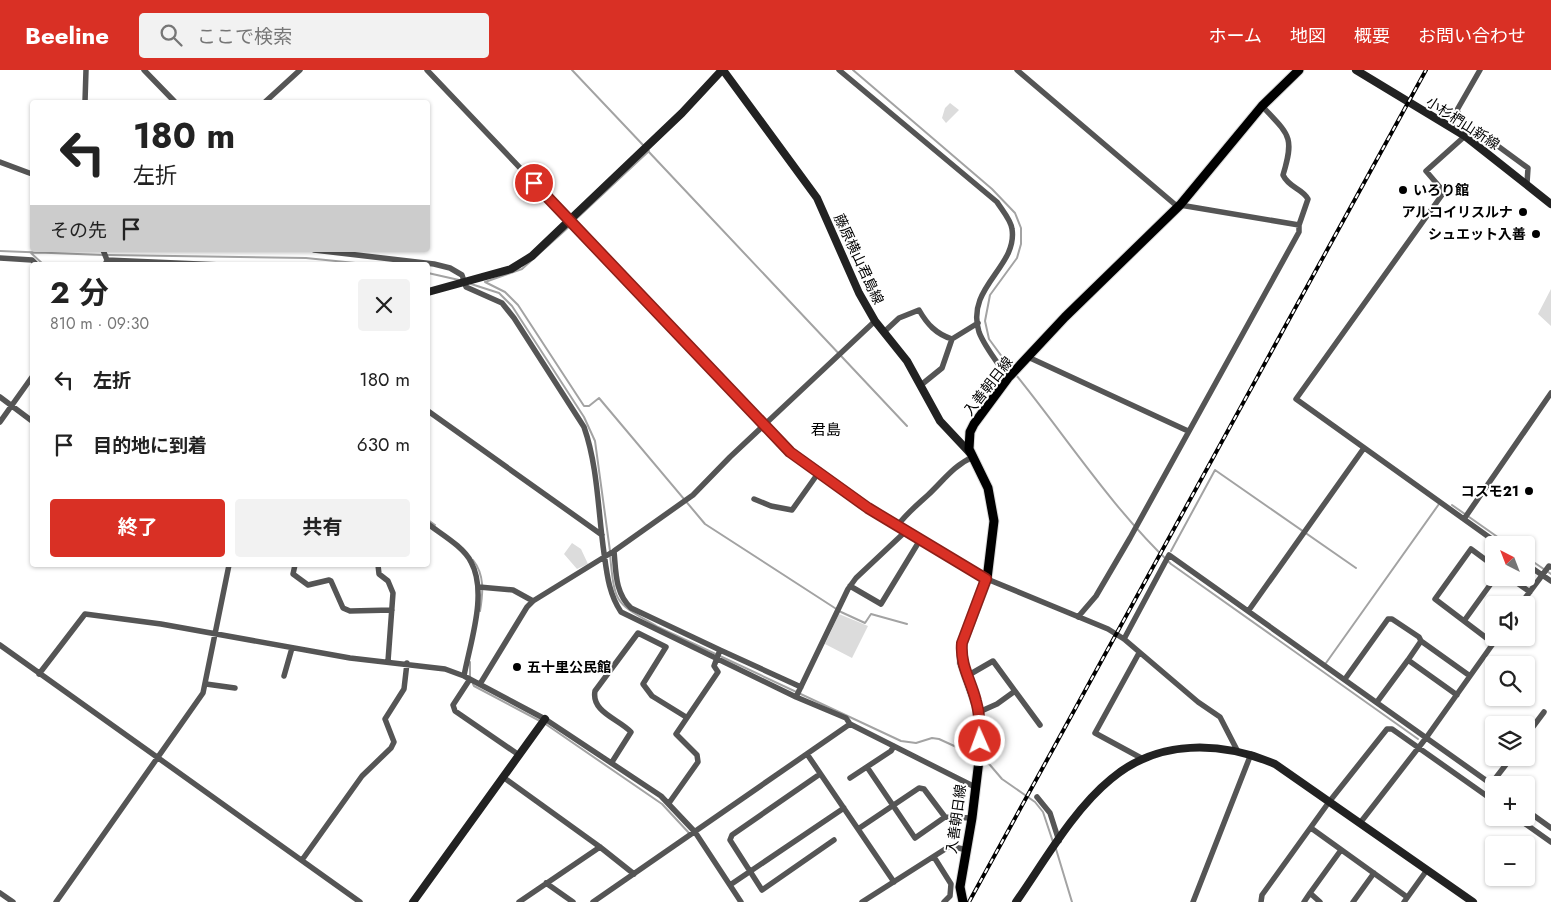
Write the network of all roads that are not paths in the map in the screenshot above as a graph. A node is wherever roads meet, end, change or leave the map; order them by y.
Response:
1 (86, 70) edge
2 (144, 70) edge
3 (300, 70) edge
4 (427, 70) edge
5 (723, 70) edge
6 (839, 70) edge
7 (1017, 70) edge
8 (1299, 70) edge
9 (1356, 70) edge
10 (1480, 70) edge
11 (85, 100) edge
12 (174, 100) edge
13 (268, 100) edge
14 (1262, 106) junction
15 (1465, 136) junction
16 (0, 162) edge
17 (30, 173) edge
18 (1527, 183) junction
19 (1551, 203) edge
20 (1179, 206) junction
21 (570, 220) junction
22 (1299, 225) junction
23 (331, 252) edge
24 (0, 258) edge
25 (34, 262) edge
26 (417, 262) edge
27 (430, 264) edge
28 (465, 281) junction
29 (430, 291) edge
30 (875, 321) junction
31 (978, 323) junction
32 (884, 332) junction
33 (952, 339) junction
34 (1028, 357) junction
35 (1008, 378) junction
36 (30, 380) edge
37 (920, 385) junction
38 (1551, 393) edge
39 (0, 398) edge
40 (11, 406) junction
41 (430, 412) edge
42 (30, 420) edge
43 (0, 422) edge
44 (764, 426) junction
45 (1188, 431) junction
46 (1364, 448) junction
47 (972, 457) junction
48 (819, 472) junction
49 (754, 499) dead end
50 (1464, 519) junction
51 (898, 525) junction
52 (430, 526) edge
53 (906, 531) junction
54 (602, 535) junction
55 (1488, 536) edge
56 (920, 540) junction
57 (614, 552) junction
58 (605, 556) junction
59 (1485, 559) edge
60 (229, 567) edge
61 (295, 567) edge
62 (378, 567) edge
63 (1551, 567) edge
64 (1535, 570) edge
65 (1542, 575) junction
66 (986, 579) junction
67 (1551, 582) edge
68 (850, 586) junction
69 (1489, 586) edge
70 (1521, 586) edge
71 (479, 587) junction
72 (1530, 592) junction
73 (1527, 596) edge
74 (533, 601) junction
75 (392, 610) junction
76 (1249, 610) junction
77 (1078, 617) junction
78 (1464, 621) junction
79 (214, 634) junction
80 (1485, 634) edge
81 (1124, 639) junction
82 (1421, 641) junction
83 (0, 645) edge
84 (1491, 646) edge
85 (292, 648) junction
86 (720, 650) junction
87 (1139, 653) junction
88 (716, 659) junction
89 (1408, 660) junction
90 (388, 661) junction
91 (407, 663) junction
92 (39, 674) junction
93 (284, 676) dead end
94 (967, 676) junction
95 (1470, 676) junction
96 (467, 678) junction
97 (1345, 679) junction
98 (206, 684) junction
99 (480, 684) junction
100 (801, 686) junction
101 (235, 688) dead end
102 (1015, 691) junction
103 (1457, 695) junction
104 (796, 696) junction
105 (1377, 702) junction
106 (979, 712) junction
107 (1544, 712) dead end
108 (686, 717) junction
109 (545, 719) junction
110 (850, 724) junction
111 (1535, 724) edge
112 (1040, 725) dead end
113 (1426, 738) junction
114 (894, 746) junction
115 (1419, 748) junction
116 (1236, 750) junction
117 (807, 754) junction
118 (1251, 754) junction
119 (519, 755) junction
120 (157, 758) junction
121 (1143, 759) junction
122 (612, 762) junction
123 (867, 767) junction
124 (820, 774) junction
125 (503, 778) junction
126 (850, 778) dead end
127 (1485, 780) edge
128 (975, 787) junction
129 (1485, 795) edge
130 (1037, 797) dead end
131 (1329, 802) junction
132 (669, 803) junction
133 (893, 805) junction
134 (844, 808) junction
135 (1535, 816) edge
136 (945, 817) junction
137 (972, 818) junction
138 (1360, 823) junction
139 (1528, 826) edge
140 (1310, 828) junction
141 (1551, 828) edge
142 (858, 829) junction
143 (695, 832) junction
144 (834, 840) dead end
145 (1059, 841) junction
146 (1551, 842) edge
147 (600, 847) junction
148 (967, 850) junction
149 (1342, 850) junction
150 (934, 857) junction
151 (302, 860) junction
152 (1427, 870) junction
153 (750, 872) junction
154 (1374, 873) junction
155 (634, 874) junction
156 (894, 882) junction
157 (546, 883) junction
158 (730, 885) junction
159 (0, 893) edge
160 (1310, 893) junction
161 (1406, 899) edge
162 (13, 902) edge
163 (56, 902) edge
164 (360, 902) edge
165 (413, 902) edge
166 (519, 902) edge
167 (573, 902) edge
168 (593, 902) edge
169 (741, 902) edge
170 (862, 902) edge
171 (944, 902) edge
172 (964, 902) edge
173 (1016, 902) edge
174 (1193, 902) edge
175 (1261, 902) edge
176 (1304, 902) edge
177 (1320, 902) edge
178 (1353, 902) edge
179 (1473, 902) edge

1 - 11 street
2 - 12 street
3 - 13 street
4 - 21 street
5 - 21 street
5 - 30 street, 藤原横山君島線
6 - 31 street
7 - 20 street
8 - 14 main road, 入善朝日線
9 - 15 street, 小杉椚山新線
10 - 18 street
14 - 20 main road, 入善朝日線
14 - 22 street
15 - 18 street, 小杉椚山新線
15 - 46 street
16 - 17 street
18 - 19 street, 小杉椚山新線
20 - 22 street
20 - 34 main road, 入善朝日線
21 - 28 street
21 - 44 street
22 - 45 street
23 - 26 street
24 - 25 street
27 - 28 street
28 - 29 street
28 - 54 street
30 - 32 street, 藤原横山君島線
30 - 44 street
31 - 33 street
31 - 35 street
32 - 33 street
32 - 37 street, 藤原横山君島線
33 - 37 street
34 - 35 main road, 入善朝日線
34 - 45 street
35 - 47 main road, 入善朝日線
36 - 40 street
37 - 47 street, 藤原横山君島線
38 - 50 street
39 - 40 street
40 - 42 street
40 - 43 street
41 - 54 street
44 - 48 street
44 - 57 street
45 - 77 street
46 - 50 street
46 - 76 street
47 - 51 street
47 - 66 main road, 入善朝日線
48 - 49 street
48 - 51 street
50 - 55 street
51 - 53 street
52 - 71 street
53 - 56 street
53 - 68 street
54 - 58 street
56 - 66 street
56 - 68 street
57 - 58 street
57 - 86 street
58 - 74 street
58 - 88 street
59 - 78 street
60 - 79 street
61 - 75 street
62 - 75 street
63 - 65 street
64 - 65 street
65 - 67 street
65 - 72 street
66 - 77 street
66 - 94 main road, 入善朝日線
68 - 100 street
69 - 78 street
70 - 72 street
71 - 74 street
71 - 96 street
72 - 73 street
74 - 99 street
75 - 90 street
76 - 81 street
76 - 97 street
77 - 81 street
78 - 80 street
79 - 85 street
79 - 92 street
79 - 98 street
81 - 87 street
82 - 89 street
82 - 95 street
82 - 97 street
83 - 92 street
84 - 95 street
85 - 90 street
85 - 93 street
86 - 88 street
86 - 100 street
87 - 116 street
87 - 121 street
88 - 104 street
88 - 108 street
89 - 103 street
89 - 105 street
90 - 91 street
91 - 96 street
91 - 151 street
92 - 120 street
94 - 102 street
94 - 106 main road, 入善朝日線
95 - 103 street
96 - 99 street
96 - 119 street
97 - 105 street
98 - 101 street
98 - 120 street
99 - 109 street
100 - 104 street
102 - 106 street
102 - 112 street
103 - 113 street
104 - 110 street
105 - 113 street
106 - 128 main road, 入善朝日線
107 - 111 street
108 - 122 street
108 - 132 street
109 - 119 street
109 - 122 street
110 - 114 street
110 - 117 street
113 - 115 street
113 - 127 street
114 - 123 street
114 - 128 street
115 - 129 street
115 - 131 street
115 - 138 street
116 - 118 street
116 - 121 street
117 - 124 street
117 - 143 street
118 - 131 street
118 - 174 street
119 - 125 street
120 - 151 street
120 - 163 street
121 - 145 street
122 - 132 street
123 - 126 street
123 - 133 street
124 - 134 street
124 - 153 street
125 - 147 street
125 - 165 street
128 - 137 main road, 入善朝日線
130 - 145 street
131 - 138 street
131 - 140 street
132 - 143 street
133 - 136 street
133 - 136 street
133 - 142 street
134 - 142 street
134 - 153 street
135 - 141 street
136 - 137 street
137 - 148 main road, 入善朝日線
138 - 152 street
139 - 146 street
140 - 149 street
140 - 175 street
142 - 156 street
143 - 155 street
143 - 158 street
144 - 153 street
145 - 173 street
147 - 155 street
147 - 157 street
148 - 150 street
148 - 172 main road, 入善朝日線
149 - 154 street
149 - 160 street
150 - 156 street
150 - 171 street
151 - 164 street
152 - 161 street
152 - 179 street
153 - 158 street
154 - 161 street
154 - 178 street
155 - 168 street
156 - 170 street
157 - 166 street
157 - 167 street
158 - 169 street
159 - 162 street
160 - 176 street
160 - 177 street

